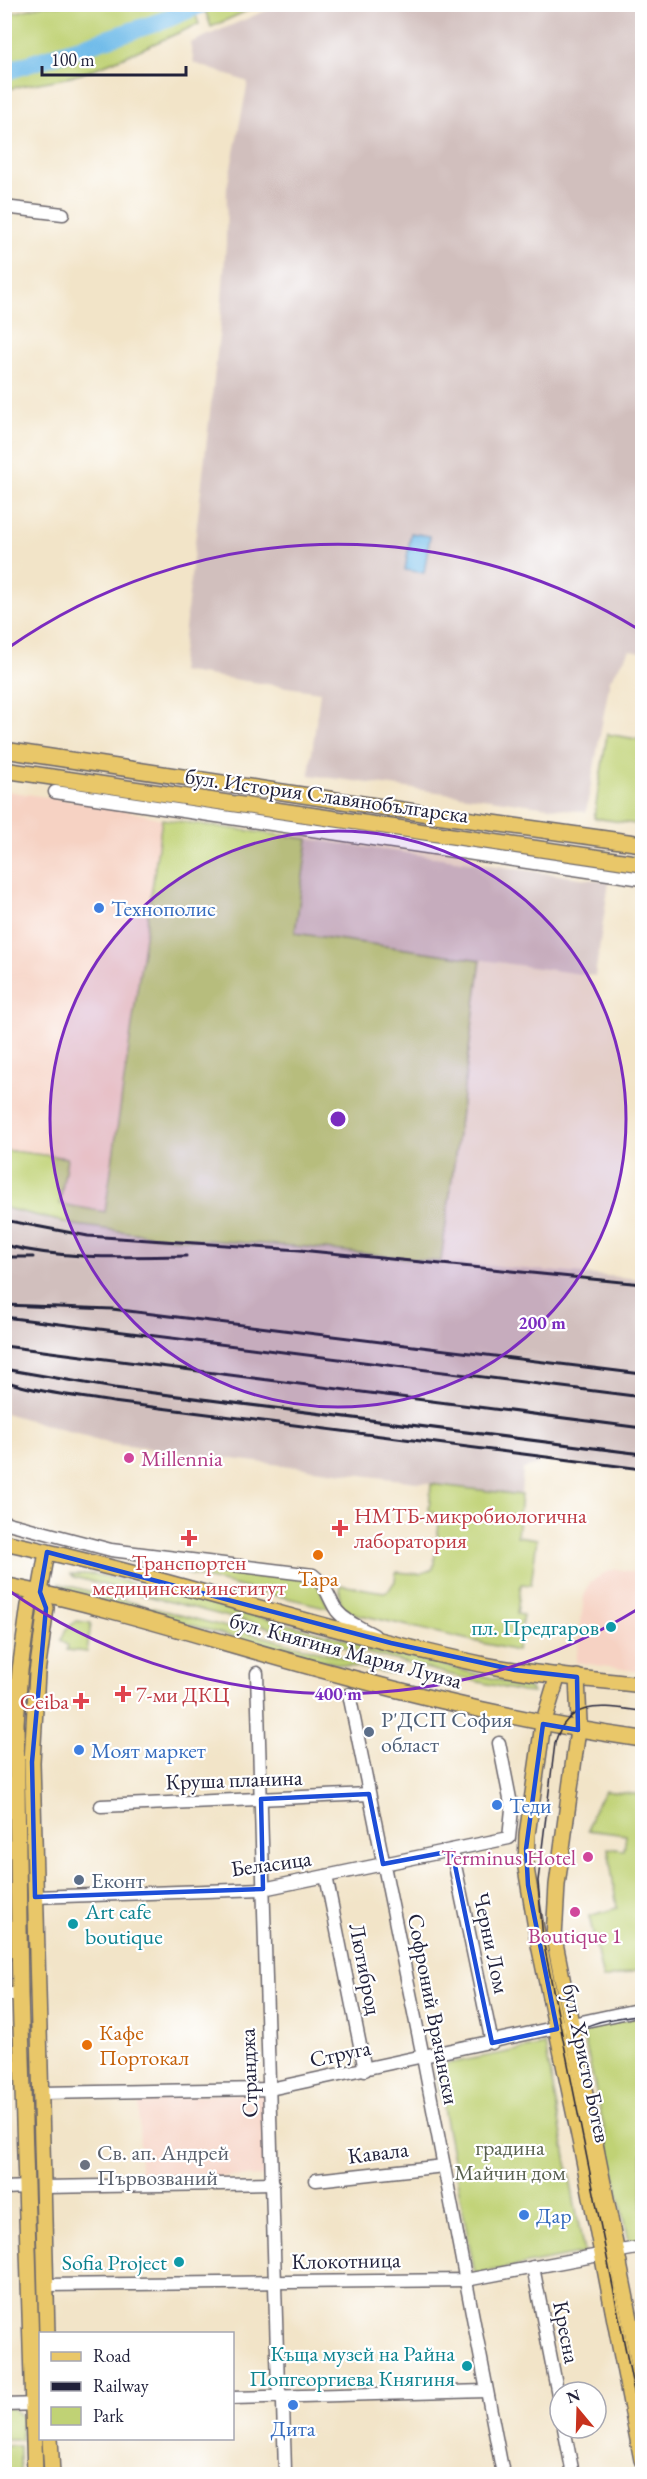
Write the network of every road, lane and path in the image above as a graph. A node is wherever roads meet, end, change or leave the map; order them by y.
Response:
1 (4, 207) edge
2 (63, 214) dead end
3 (4, 750) edge
4 (4, 770) edge
5 (55, 792) dead end
6 (642, 844) edge
7 (642, 864) edge
8 (642, 879) edge
9 (4, 1522) edge
10 (4, 1542) edge
11 (47, 1552) junction
12 (4, 1586) edge
13 (40, 1592) junction
14 (391, 1643) junction
15 (257, 1673) dead end
16 (558, 1675) junction
17 (577, 1677) junction
18 (642, 1685) edge
19 (349, 1694) dead end
20 (10, 1723) edge
21 (543, 1724) junction
22 (579, 1730) junction
23 (642, 1739) edge
24 (499, 1743) dead end
25 (369, 1794) junction
26 (261, 1799) junction
27 (101, 1806) dead end
28 (452, 1851) junction
29 (384, 1864) junction
30 (326, 1876) junction
31 (263, 1889) junction
32 (35, 1897) junction
33 (12, 1994) edge
34 (642, 2009) edge
35 (564, 2028) junction
36 (492, 2043) junction
37 (423, 2057) junction
38 (365, 2070) junction
39 (270, 2089) junction
40 (41, 2093) junction
41 (444, 2166) junction
42 (316, 2181) dead end
43 (273, 2183) junction
44 (27, 2187) junction
45 (44, 2187) junction
46 (4, 2188) edge
47 (642, 2247) edge
48 (609, 2254) junction
49 (533, 2267) junction
50 (466, 2280) junction
51 (276, 2282) junction
52 (46, 2285) junction
53 (47, 2332) edge
54 (642, 2379) edge
55 (555, 2380) edge
56 (486, 2391) junction
57 (281, 2397) junction
58 (234, 2398) edge
59 (36, 2404) edge
60 (4, 2405) edge
61 (51, 2440) edge
62 (566, 2440) edge
63 (642, 2460) edge
64 (285, 2471) dead end
65 (35, 2475) edge
66 (52, 2475) edge
67 (503, 2475) edge
68 (573, 2475) edge

1 - 2 street
3 - 6 main road, бул. История Славянобългарска
4 - 7 main road, бул. История Славянобългарска
5 - 8 street, бул. История Славянобългарска
9 - 14 street, бул. Княгиня Мария Луиза
10 - 11 main road, бул. Княгиня Мария Луиза
11 - 13 main road
11 - 14 main road, бул. Княгиня Мария Луиза
12 - 13 main road, бул. Княгиня Мария Луиза
13 - 20 main road
13 - 21 main road, бул. Княгиня Мария Луиза
13 - 32 main road
14 - 16 main road, бул. Княгиня Мария Луиза
15 - 26 street, Странджа
16 - 17 main road, бул. Княгиня Мария Луиза
16 - 21 main road, бул. Христо Ботев
17 - 18 main road, бул. Княгиня Мария Луиза
17 - 22 main road, бул. Христо Ботев
19 - 25 street, Софроний Врачански
20 - 33 main road
21 - 22 main road, бул. Княгиня Мария Луиза
21 - 35 main road, бул. Христо Ботев
22 - 23 main road, бул. Княгиня Мария Луиза
22 - 35 main road, бул. Христо Ботев
24 - 28 street, Беласица
25 - 26 street, Круша планина
25 - 29 street, Софроний Врачански
26 - 27 street, Круша планина
26 - 31 street, Странджа
28 - 29 street, Беласица
28 - 36 street, Черни Лом
29 - 30 street, Беласица
29 - 37 street, Софроний Врачански
30 - 31 street, Беласица
30 - 38 street, Лютиброд
31 - 32 street, Беласица
31 - 39 street, Странджа
32 - 40 main road
33 - 44 main road
34 - 35 street, Струга
35 - 36 street, Струга
35 - 48 main road, бул. Христо Ботев
36 - 37 street, Струга
37 - 38 street, Струга
37 - 41 street, Софроний Врачански
38 - 39 street, Струга
39 - 40 street, Струга
39 - 43 street, Странджа
40 - 45 main road
41 - 42 street, Кавала
41 - 50 street, Софроний Врачански
43 - 45 street
43 - 51 street, Странджа
44 - 46 street
44 - 59 main road
45 - 52 main road
47 - 48 street, Клокотница
48 - 49 street, Клокотница
48 - 54 main road, бул. Христо Ботев
48 - 63 main road, бул. Христо Ботев
49 - 50 street, Клокотница
49 - 55 street, Кресна
50 - 51 street, Клокотница
50 - 56 street, Софроний Врачански
51 - 52 street, Клокотница
51 - 57 street, Странджа
52 - 53 main road
56 - 57 street
56 - 67 street, Софроний Врачански
57 - 58 street
57 - 64 street, Странджа
59 - 60 street
59 - 65 main road
61 - 66 main road
62 - 68 street

